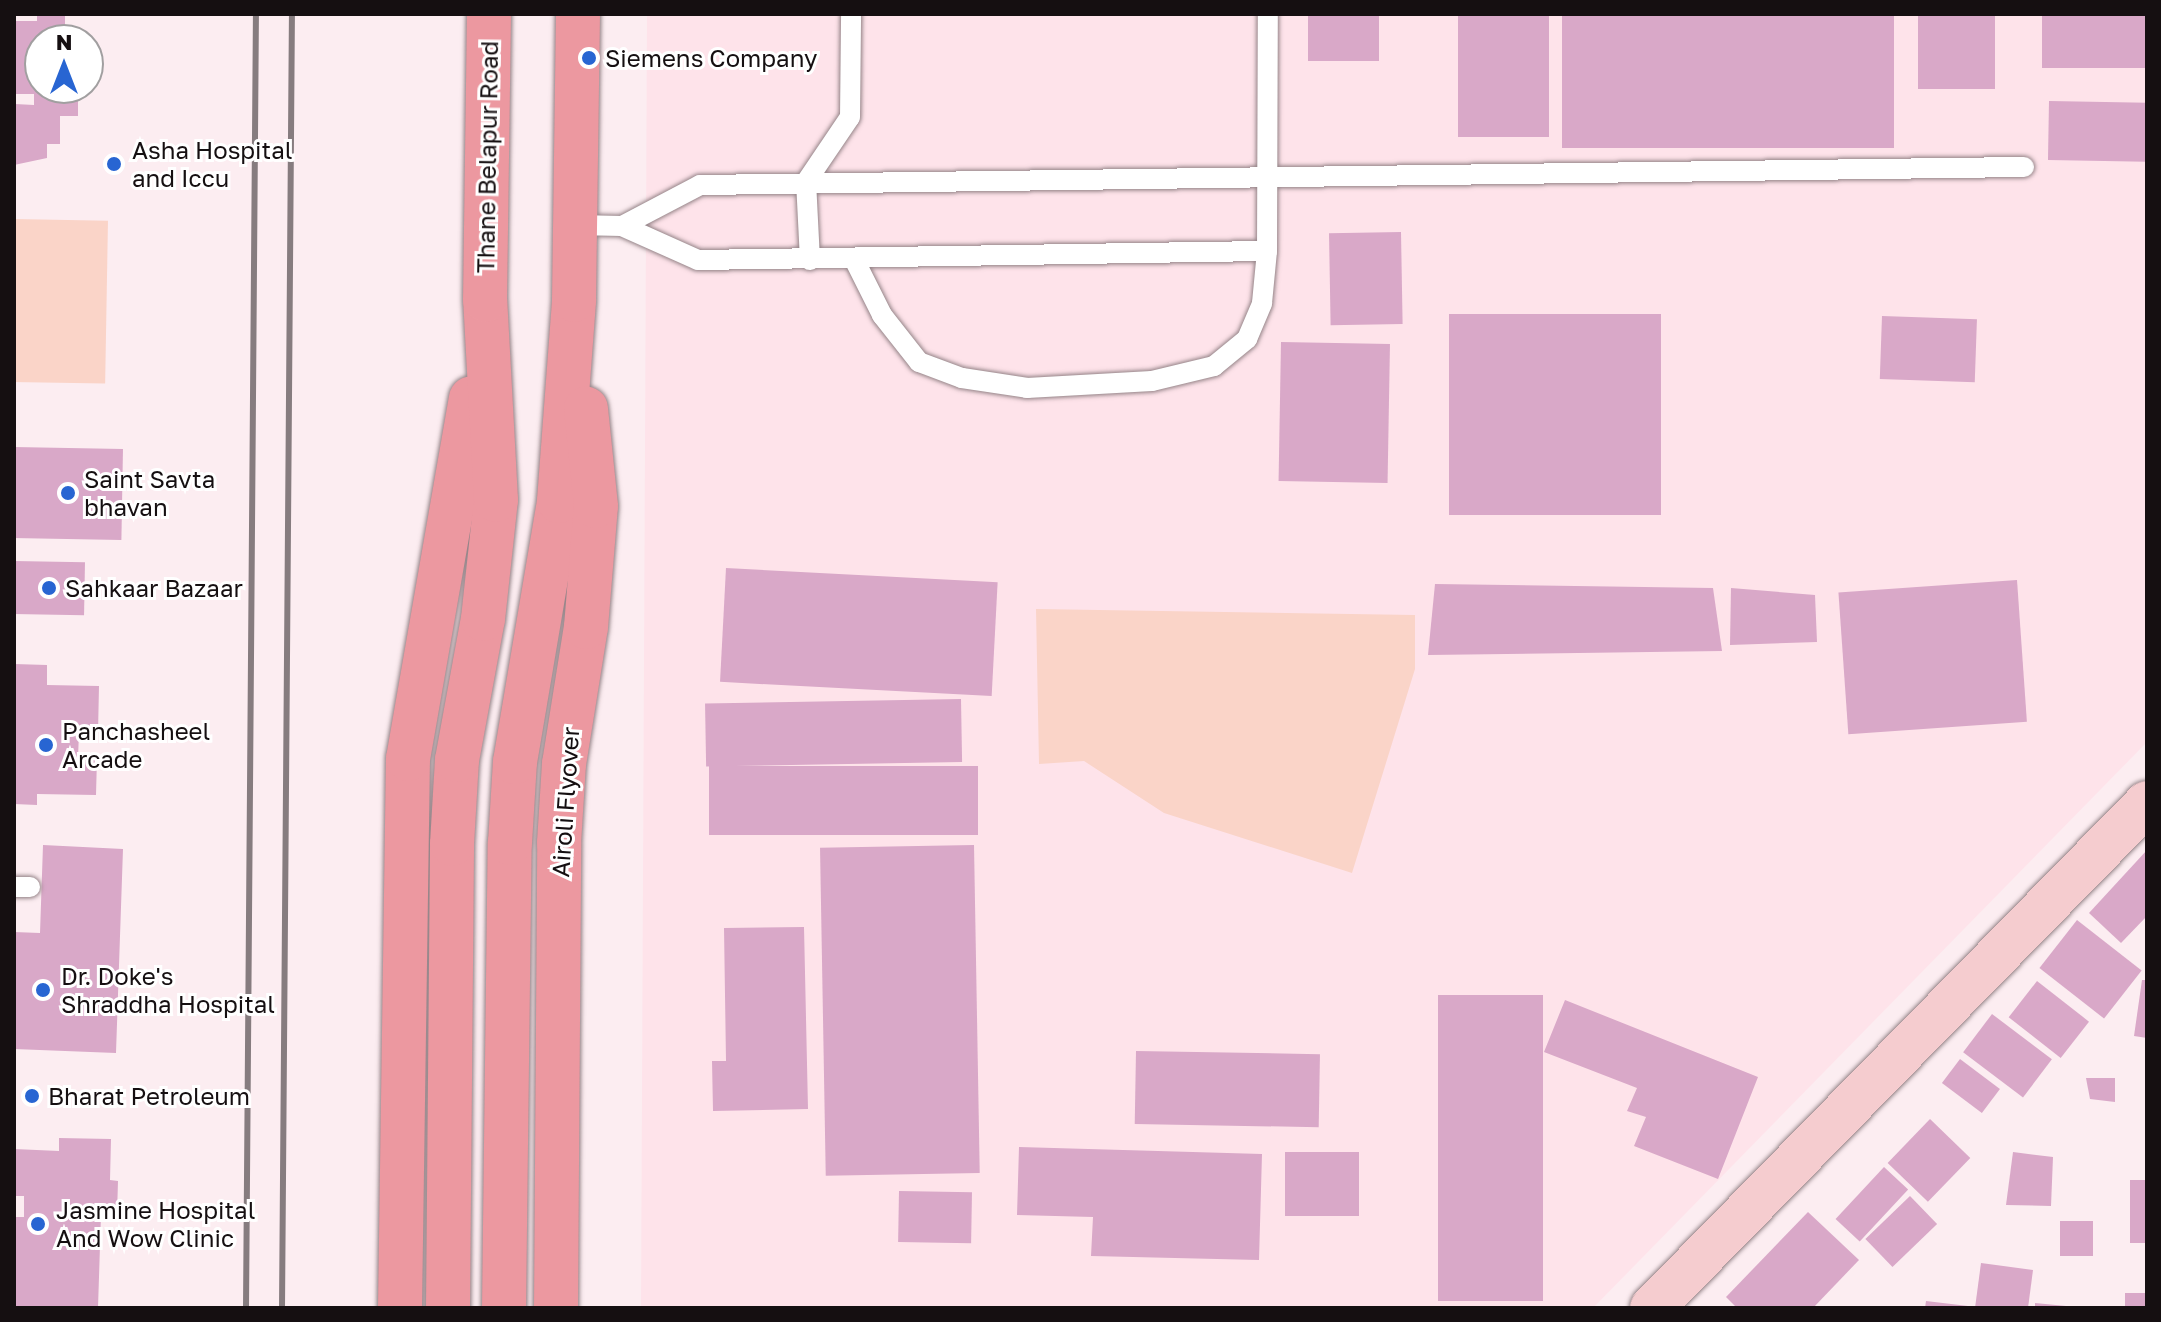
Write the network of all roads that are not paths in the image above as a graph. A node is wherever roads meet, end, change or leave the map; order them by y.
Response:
1 (489, 14) edge
2 (578, 14) edge
3 (851, 14) edge
4 (1268, 14) edge
5 (2024, 167) dead end
6 (1268, 176) junction
7 (806, 182) junction
8 (575, 225) junction
9 (622, 226) junction
10 (1267, 251) junction
11 (854, 259) junction
12 (810, 260) junction
13 (485, 300) junction
14 (574, 300) junction
15 (2147, 803) edge
16 (400, 1308) edge
17 (448, 1308) edge
18 (504, 1308) edge
19 (556, 1308) edge
20 (1652, 1308) edge

1 - 13 main road, Thane Belapur Road
2 - 8 main road
3 - 7 lane
4 - 6 lane
5 - 6 lane
6 - 7 lane
6 - 10 lane
7 - 9 lane
7 - 12 lane
8 - 9 lane
8 - 14 main road
9 - 12 lane
10 - 11 lane
10 - 11 lane
11 - 12 lane
13 - 16 main road
13 - 17 main road
14 - 18 main road
14 - 19 main road, Airoli Flyover
15 - 20 street

